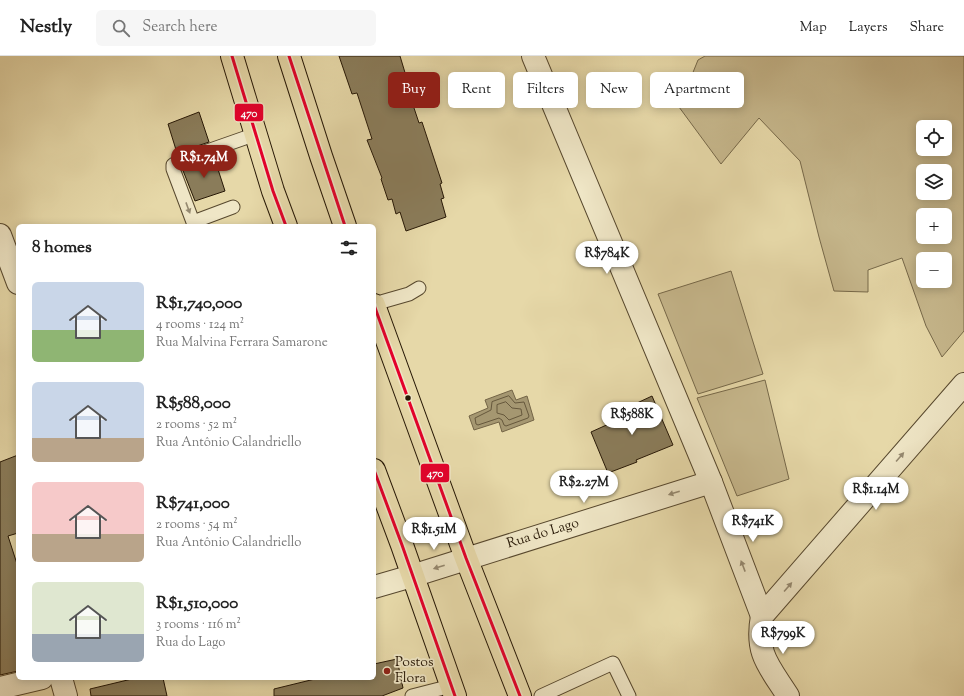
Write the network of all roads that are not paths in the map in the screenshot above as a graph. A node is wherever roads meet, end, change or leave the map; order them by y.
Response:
1 (232, 56) edge
2 (289, 56) edge
3 (533, 56) edge
4 (256, 134) junction
5 (233, 207) dead end
6 (285, 224) edge
7 (344, 224) edge
8 (0, 235) edge
9 (16, 278) edge
10 (419, 288) dead end
11 (376, 303) edge
12 (376, 310) edge
13 (964, 384) edge
14 (376, 475) edge
15 (711, 482) junction
16 (466, 558) junction
17 (412, 576) junction
18 (376, 586) edge
19 (762, 616) junction
20 (34, 680) edge
21 (62, 680) edge
22 (0, 688) edge
23 (453, 691) edge
24 (66, 696) edge
25 (412, 696) edge
26 (520, 696) edge
27 (541, 696) edge
28 (629, 696) edge
29 (788, 696) edge

1 - 4 highway
2 - 7 highway
3 - 15 street
4 -> 5 lane
4 - 6 highway
8 - 9 street
10 - 11 lane
12 - 16 highway
19 -> 13 street
14 - 17 highway
15 -> 16 street, Rua do Lago
19 -> 15 street
16 -> 17 street, Rua do Lago
16 - 26 highway
17 - 18 street, Rua do Lago
17 - 23 highway
19 - 29 street
20 - 22 street
21 - 24 street
23 - 25 lane
27 - 28 lane

